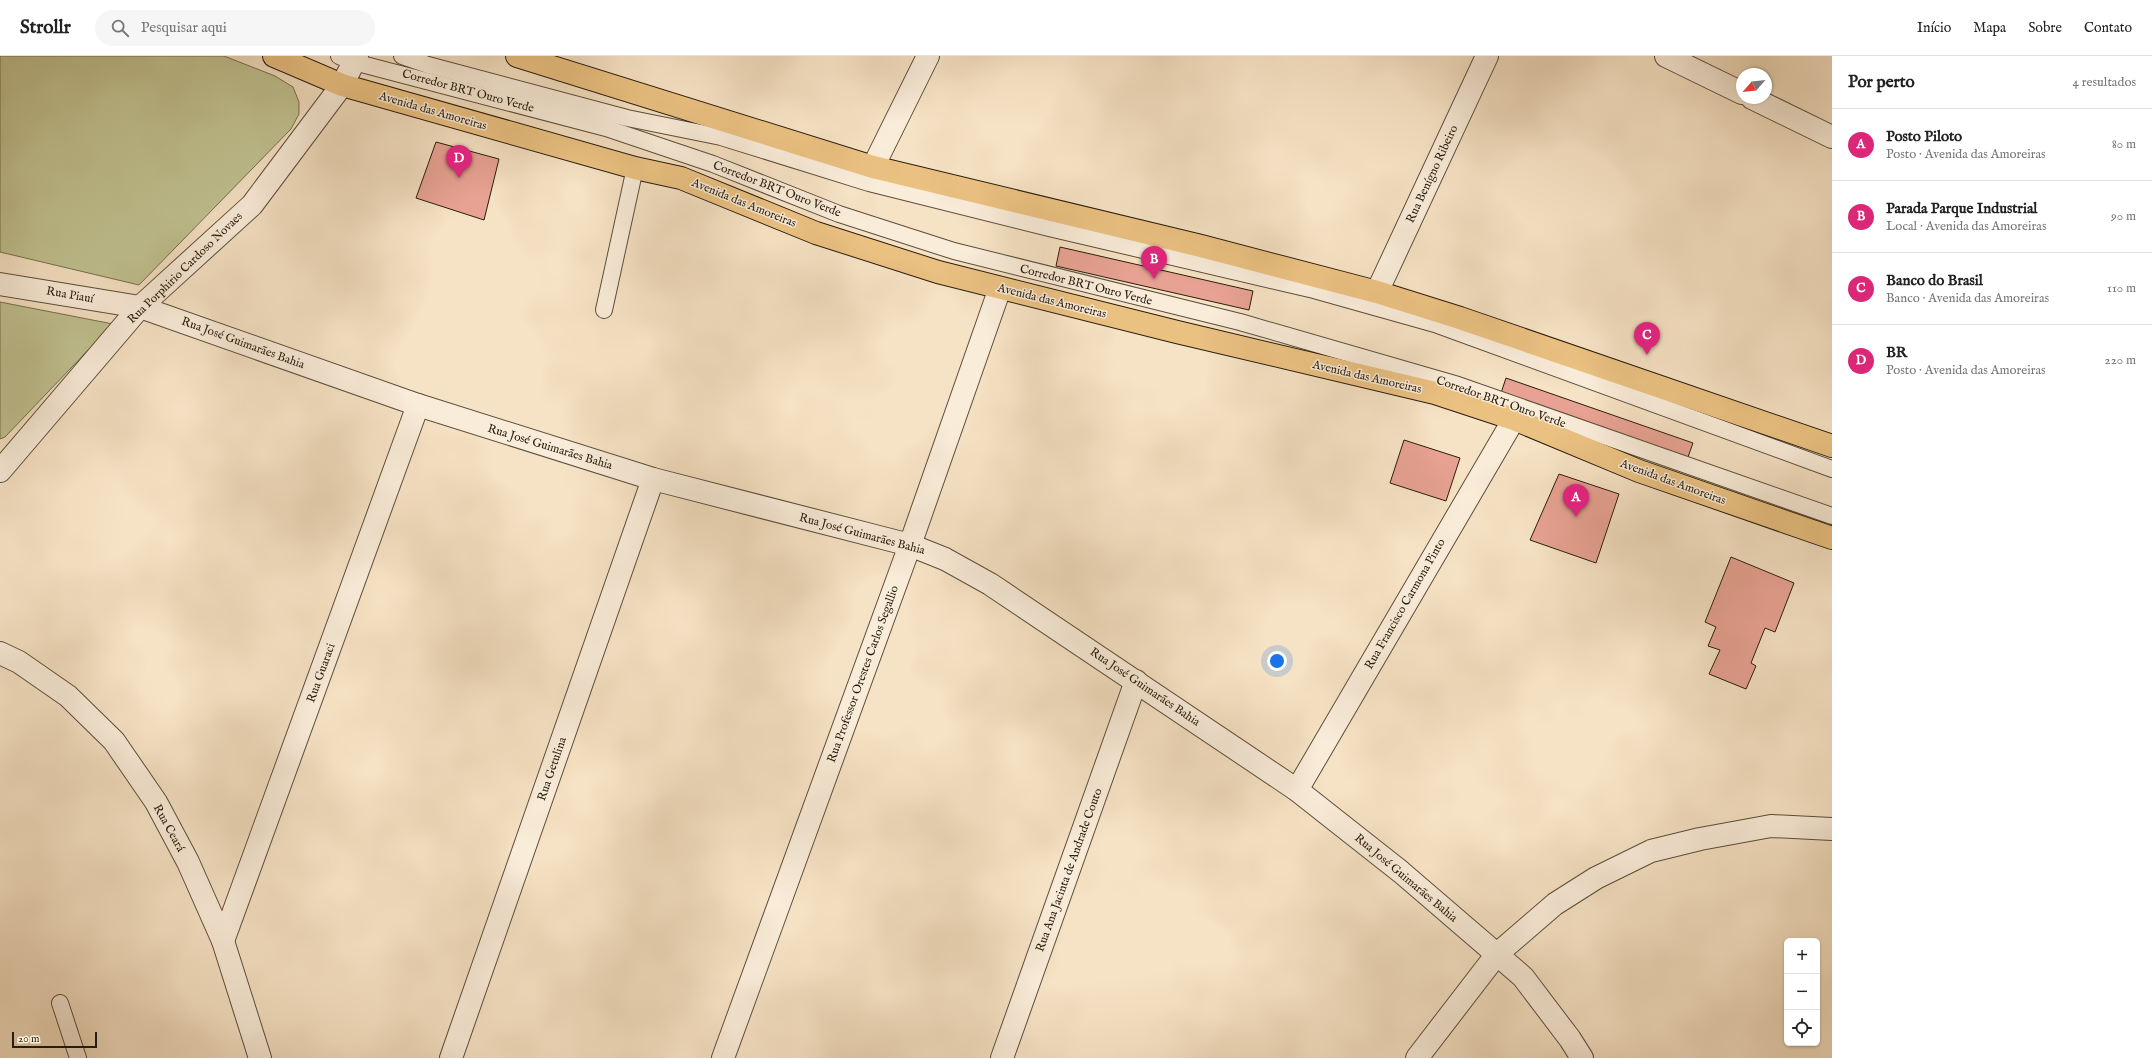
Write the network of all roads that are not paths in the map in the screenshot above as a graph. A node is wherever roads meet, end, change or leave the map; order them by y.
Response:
1 (274, 56) edge
2 (402, 56) edge
3 (518, 56) edge
4 (928, 56) edge
5 (1487, 56) edge
6 (1666, 56) edge
7 (350, 58) edge
8 (342, 85) junction
9 (1736, 90) edge
10 (1764, 104) edge
11 (1832, 137) edge
12 (874, 167) junction
13 (635, 168) junction
14 (0, 284) edge
15 (1000, 288) junction
16 (1377, 292) junction
17 (140, 307) junction
18 (604, 310) dead end
19 (418, 405) junction
20 (1514, 419) junction
21 (1832, 446) edge
22 (1832, 469) edge
23 (0, 471) edge
24 (653, 479) junction
25 (1832, 516) edge
26 (1832, 538) edge
27 (910, 545) junction
28 (0, 653) edge
29 (1136, 681) junction
30 (1297, 790) junction
31 (1832, 829) edge
32 (223, 941) junction
33 (1497, 954) junction
34 (60, 1003) dead end
35 (78, 1058) edge
36 (260, 1058) edge
37 (451, 1058) edge
38 (723, 1058) edge
39 (1002, 1058) edge
40 (1417, 1058) edge
41 (1582, 1058) edge

1 - 8 main road, Avenida das Amoreiras
2 - 22 lane, Corredor BRT Ouro Verde
3 - 12 main road
4 - 12 street
5 - 16 street, Rua Benígno Ribeiro
6 - 9 street
7 - 8 street, Rua Porphirio Cardoso Novaes
7 - 25 lane, Corredor BRT Ouro Verde
8 - 13 main road, Avenida das Amoreiras
8 - 17 street, Rua Porphirio Cardoso Novaes
10 - 11 street
12 - 16 main road
13 - 15 main road, Avenida das Amoreiras
13 - 18 lane
14 - 17 street, Rua Piauí
15 - 20 main road, Avenida das Amoreiras
15 - 27 street, Rua Professor Orestes Carlos Segallio
16 - 21 main road
17 - 19 street, Rua José Guimarães Bahia
17 - 23 street, Rua Porphirio Cardoso Novaes
19 - 24 street, Rua José Guimarães Bahia
19 - 32 street, Rua Guaraci
20 - 26 main road, Avenida das Amoreiras
20 - 30 street, Rua Francisco Carmona Pinto
24 - 27 street, Rua José Guimarães Bahia
24 - 37 street, Rua Getulina
27 - 29 street, Rua José Guimarães Bahia
27 - 38 street, Rua Professor Orestes Carlos Segallio
28 - 32 street, Rua Ceará
29 - 30 street, Rua José Guimarães Bahia
29 - 39 street, Rua Ana Jacinta de Andrade Couto
30 - 33 street, Rua José Guimarães Bahia
31 - 33 street
32 - 36 street, Rua Ceará
33 - 40 street
33 - 41 street, Rua José Guimarães Bahia
34 - 35 lane

